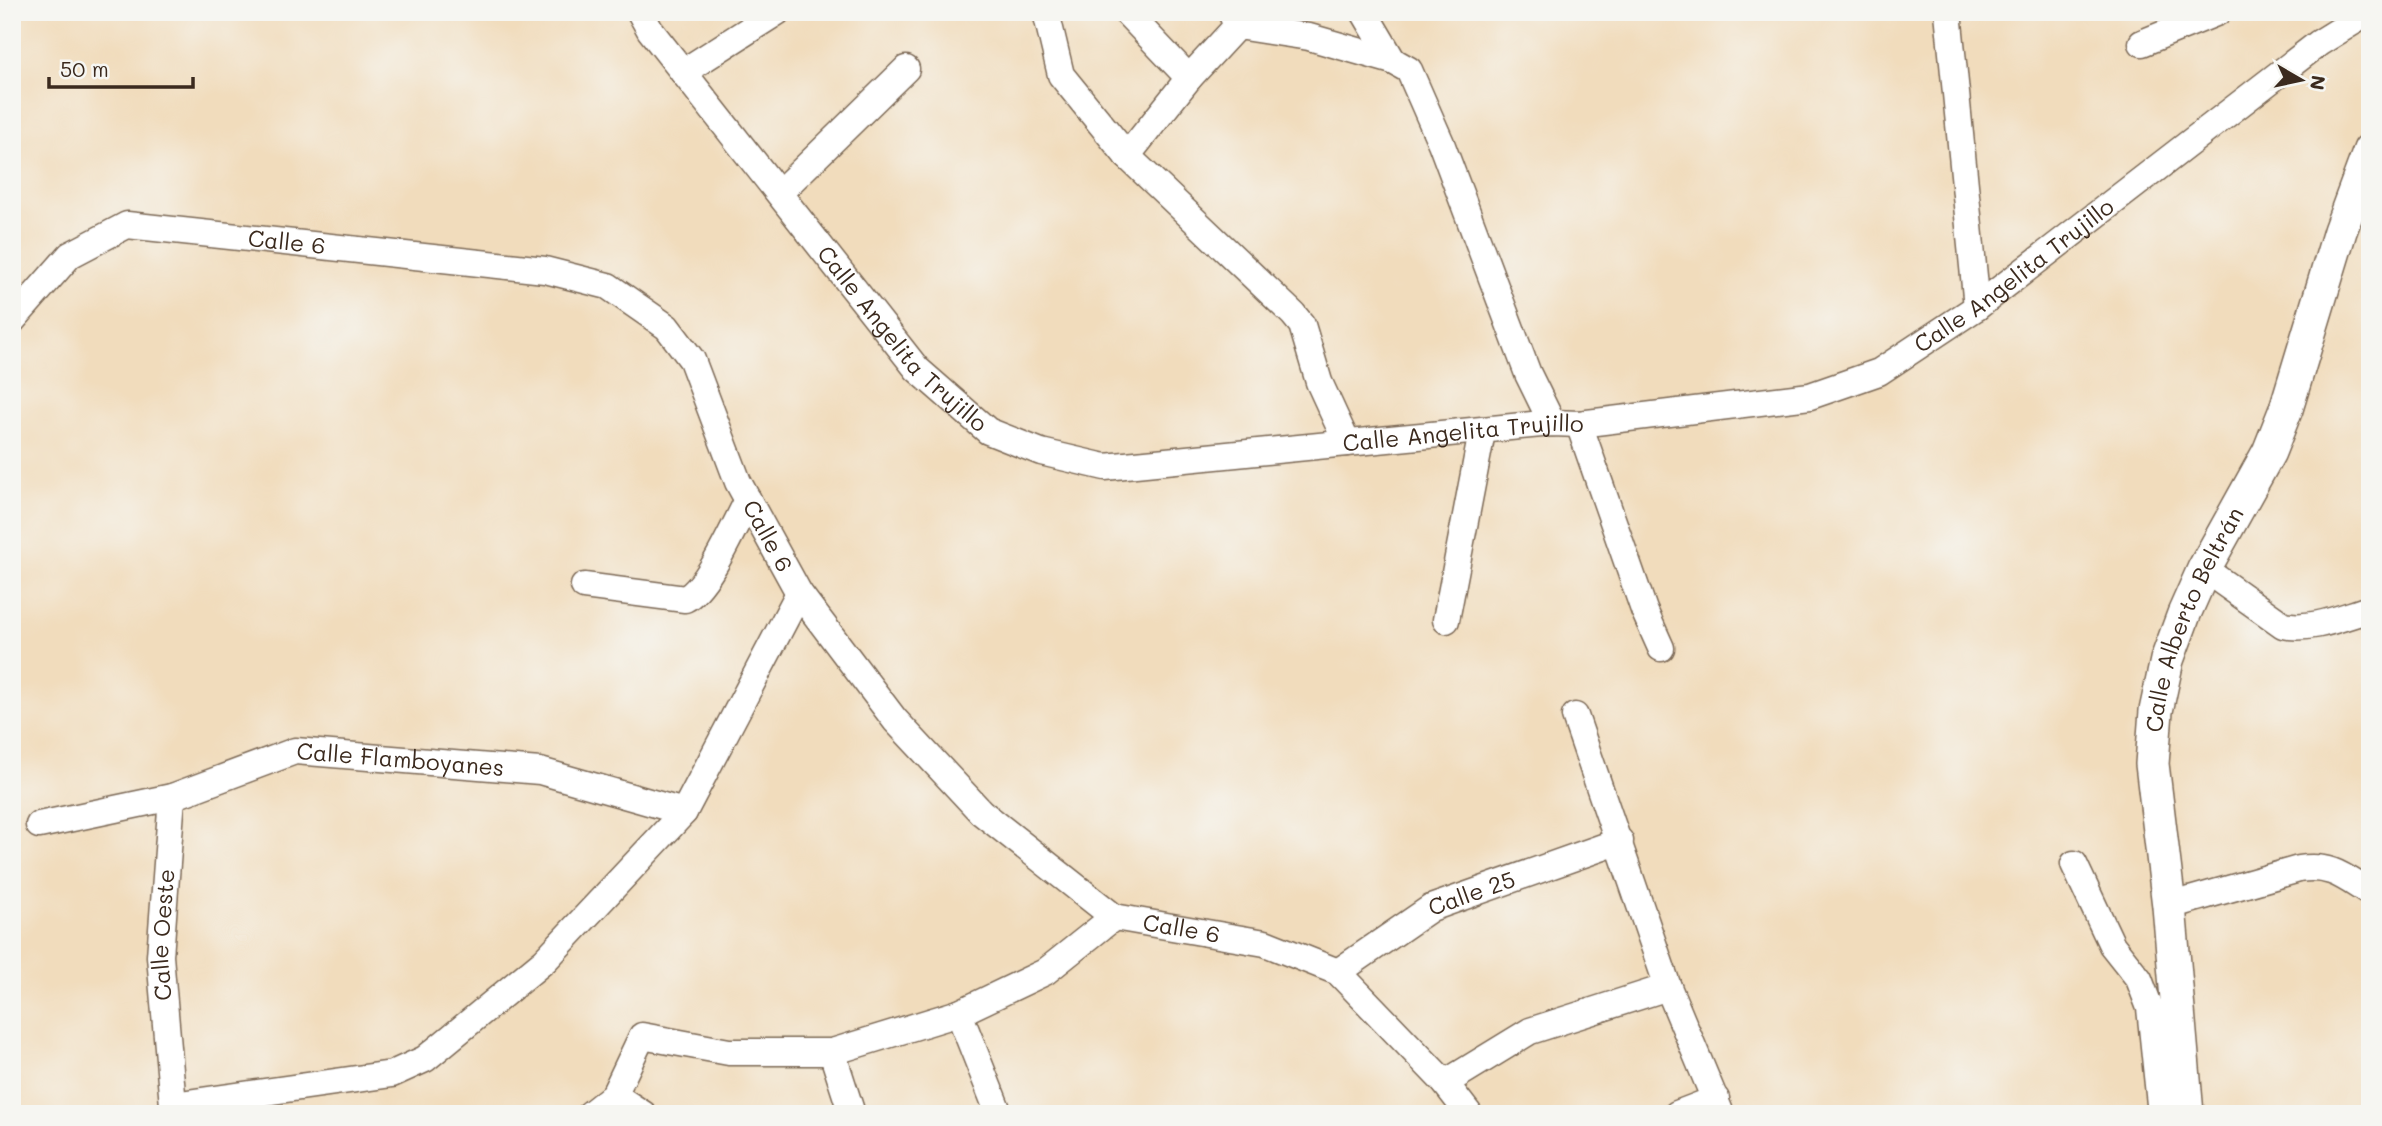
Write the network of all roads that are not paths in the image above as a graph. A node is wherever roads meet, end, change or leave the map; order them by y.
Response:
1 (640, 12) edge
2 (777, 12) edge
3 (1046, 12) edge
4 (1126, 12) edge
5 (1364, 12) edge
6 (1948, 12) edge
7 (2218, 12) edge
8 (2369, 12) edge
9 (1234, 19) edge
10 (2142, 43) dead end
11 (1393, 61) junction
12 (906, 69) dead end
13 (683, 72) junction
14 (1189, 78) junction
15 (2370, 150) edge
16 (1127, 156) junction
17 (779, 193) junction
18 (1977, 307) junction
19 (12, 321) edge
20 (1552, 423) junction
21 (1580, 424) junction
22 (1482, 432) junction
23 (1347, 443) junction
24 (748, 499) junction
25 (2204, 569) junction
26 (584, 586) dead end
27 (799, 593) junction
28 (2370, 609) edge
29 (1446, 620) dead end
30 (1661, 648) dead end
31 (1574, 716) dead end
32 (172, 797) junction
33 (684, 811) junction
34 (39, 825) dead end
35 (1620, 842) junction
36 (2074, 864) dead end
37 (2370, 893) edge
38 (2169, 906) junction
39 (1114, 917) junction
40 (1338, 972) junction
41 (1668, 987) junction
42 (959, 1013) junction
43 (832, 1052) junction
44 (1445, 1083) junction
45 (614, 1095) junction
46 (1719, 1107) edge
47 (172, 1109) edge
48 (590, 1114) edge
49 (643, 1114) edge
50 (852, 1114) edge
51 (999, 1114) edge
52 (1469, 1114) edge
53 (1677, 1114) edge
54 (2161, 1114) edge
55 (2187, 1114) edge

1 - 13 street, Calle Angelita Trujillo
2 - 13 street
3 - 16 street
4 - 14 street
5 - 11 street
6 - 18 street
7 - 10 street
8 - 18 street, Calle Angelita Trujillo
9 - 11 street
9 - 14 street
11 - 20 street
12 - 17 street
13 - 17 street, Calle Angelita Trujillo
14 - 16 street
15 - 25 main road, Calle Alberto Beltrán
16 - 23 street
17 - 23 street, Calle Angelita Trujillo
18 - 21 street, Calle Angelita Trujillo
19 - 24 street, Calle 6
20 - 21 street, Calle Angelita Trujillo
20 - 22 street, Calle Angelita Trujillo
21 - 30 street
22 - 23 street, Calle Angelita Trujillo
22 - 29 street
24 - 26 street
24 - 27 street, Calle 6
25 - 28 street
25 - 38 main road, Calle Alberto Beltrán
27 - 33 street
27 - 39 street, Calle 6
31 - 35 street
32 - 33 street, Calle Flamboyanes
32 - 34 street, Calle Flamboyanes
32 - 47 street, Calle Oeste
33 - 47 street
35 - 40 street, Calle 25
35 - 41 street
36 - 54 street
37 - 38 street
38 - 55 main road, Calle Alberto Beltrán
39 - 40 street, Calle 6
39 - 42 street
40 - 44 street, Calle 6
41 - 44 street
41 - 46 street
42 - 43 street
42 - 51 street
43 - 45 street
43 - 50 street
44 - 52 street, Calle 6
45 - 48 street
45 - 49 street
46 - 53 street

